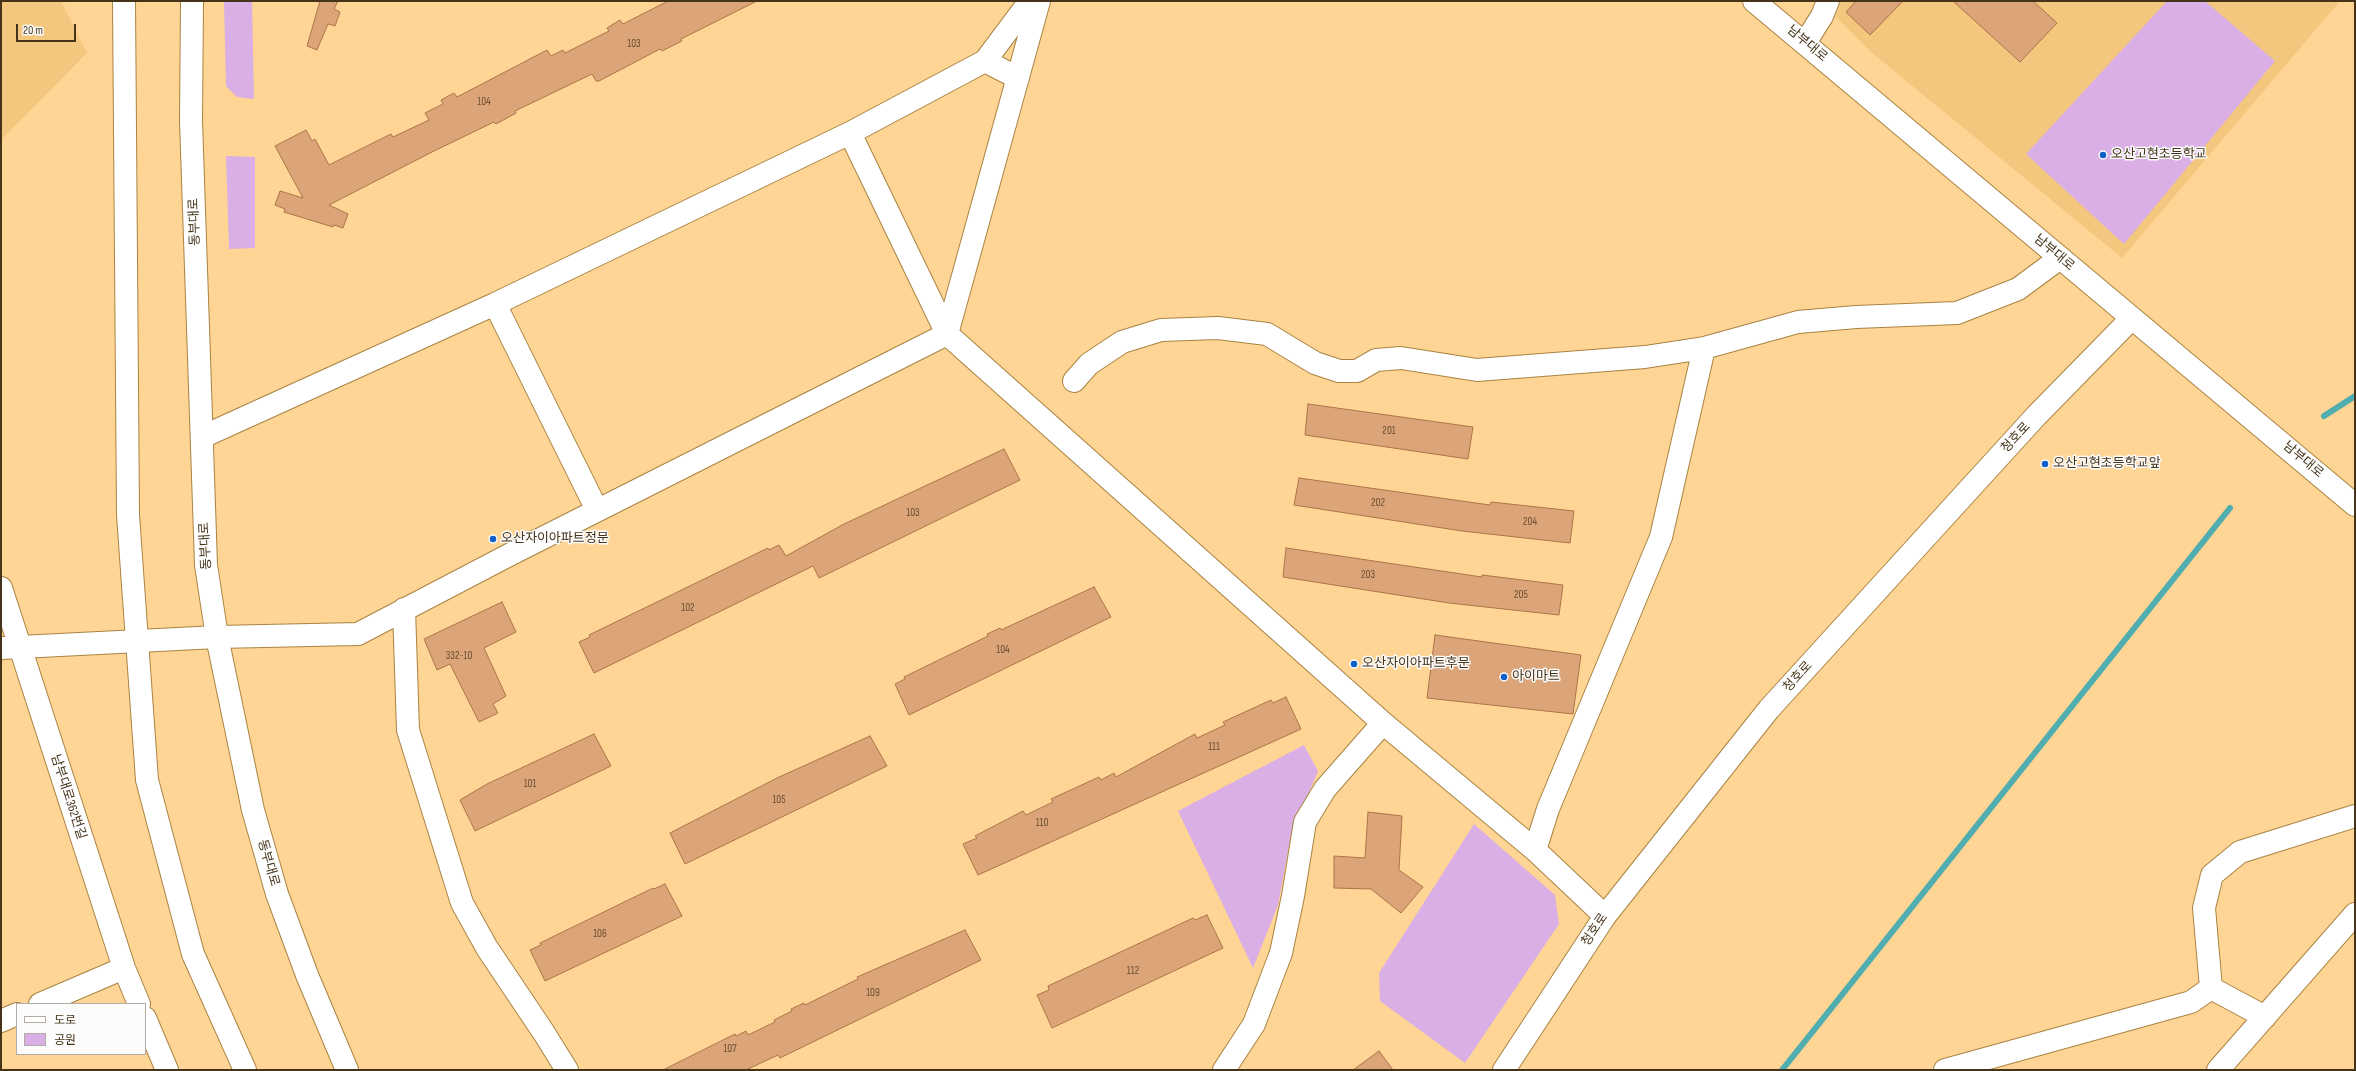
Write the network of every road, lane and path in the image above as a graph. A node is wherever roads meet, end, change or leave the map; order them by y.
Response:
1 (124, 1) edge
2 (192, 1) edge
3 (1030, 1) edge
4 (1039, 1) edge
5 (1754, 1) edge
6 (1828, 1) edge
7 (1806, 43) junction
8 (985, 61) junction
9 (1018, 78) junction
10 (850, 133) junction
11 (2060, 258) junction
12 (495, 304) junction
13 (2132, 318) junction
14 (947, 334) junction
15 (1704, 348) junction
16 (1074, 381) dead end
17 (202, 437) junction
18 (2355, 504) edge
19 (597, 510) junction
20 (1, 588) edge
21 (404, 609) junction
22 (217, 637) junction
23 (138, 641) junction
24 (11, 648) edge
25 (1383, 723) junction
26 (2355, 816) edge
27 (1535, 850) junction
28 (2355, 914) edge
29 (1605, 916) junction
30 (124, 968) junction
31 (2211, 988) junction
32 (42, 1003) edge
33 (139, 1003) edge
34 (16, 1014) edge
35 (2265, 1017) junction
36 (146, 1020) edge
37 (1, 1021) edge
38 (167, 1070) edge
39 (245, 1070) edge
40 (347, 1070) edge
41 (567, 1070) edge
42 (1224, 1070) edge
43 (1504, 1070) edge
44 (1945, 1070) edge
45 (2218, 1070) edge

1 - 23 street
2 - 17 street, 동부대로
3 - 8 street
4 - 9 street
5 - 7 street, 남부대로
6 - 7 street
7 - 11 street, 남부대로
8 - 9 street
8 - 10 street
9 - 14 street
10 - 12 street
10 - 14 street
11 - 13 street, 남부대로
11 - 15 street
12 - 17 street
12 - 19 street
13 - 18 street, 남부대로
13 - 29 street, 청호로
14 - 19 street
14 - 25 street
15 - 16 street
15 - 27 street
17 - 22 street, 동부대로
19 - 21 street
20 - 24 street, 남부대로362번길
21 - 22 street
21 - 41 street
22 - 23 street
22 - 40 street, 동부대로
23 - 24 street
23 - 39 street
24 - 30 street, 남부대로362번길
25 - 27 street
25 - 42 street
26 - 31 street
27 - 29 street
28 - 35 street
29 - 43 street, 청호로
30 - 32 street
30 - 33 street, 남부대로362번길
31 - 35 street
31 - 44 street
34 - 37 street
35 - 45 street
36 - 38 street

